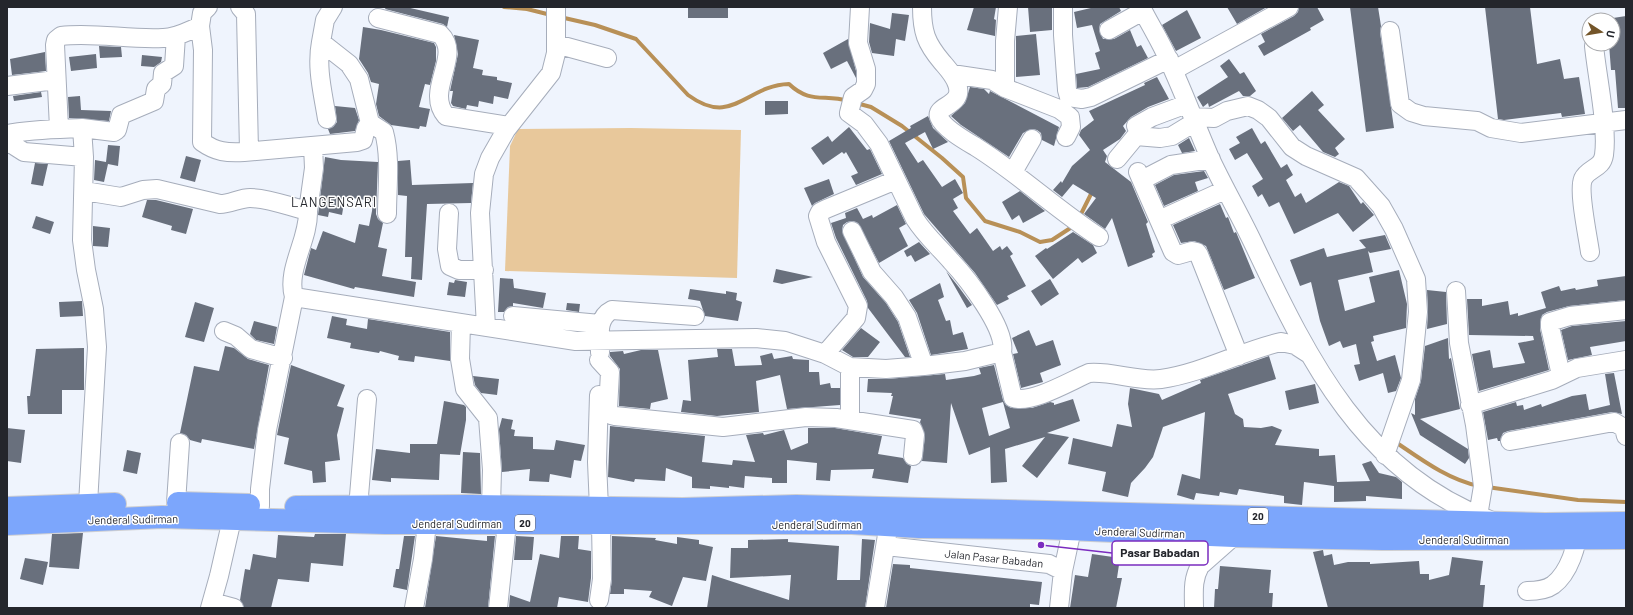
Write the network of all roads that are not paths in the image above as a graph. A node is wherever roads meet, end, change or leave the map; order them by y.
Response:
1 (208, 7) edge
2 (240, 7) edge
3 (333, 7) edge
4 (556, 7) edge
5 (860, 7) edge
6 (922, 7) edge
7 (1008, 7) edge
8 (1063, 7) edge
9 (1289, 7) edge
10 (1142, 9) edge
11 (378, 18) dead end
12 (200, 26) junction
13 (1109, 30) dead end
14 (1390, 31) dead end
15 (176, 36) junction
16 (321, 42) junction
17 (556, 44) junction
18 (1595, 52) edge
19 (607, 58) dead end
20 (1171, 65) junction
21 (952, 74) junction
22 (56, 80) junction
23 (7, 86) edge
24 (1005, 88) junction
25 (1192, 114) junction
26 (327, 119) dead end
27 (1626, 120) edge
28 (370, 123) junction
29 (1603, 123) junction
30 (509, 126) junction
31 (1136, 126) dead end
32 (59, 128) junction
33 (82, 128) junction
34 (7, 134) edge
35 (1066, 137) dead end
36 (1032, 138) dead end
37 (7, 143) edge
38 (313, 146) junction
39 (249, 151) junction
40 (84, 157) junction
41 (1116, 159) dead end
42 (1211, 159) junction
43 (1013, 172) junction
44 (896, 180) junction
45 (1226, 190) junction
46 (84, 191) junction
47 (308, 211) junction
48 (449, 213) dead end
49 (387, 214) dead end
50 (1158, 220) junction
51 (852, 231) dead end
52 (1099, 237) dead end
53 (1590, 252) dead end
54 (484, 270) junction
55 (1456, 291) dead end
56 (294, 297) junction
57 (1626, 310) edge
58 (513, 316) dead end
59 (695, 316) dead end
60 (460, 323) junction
61 (486, 327) junction
62 (224, 331) dead end
63 (600, 332) junction
64 (1002, 352) junction
65 (825, 354) junction
66 (1309, 354) junction
67 (1239, 356) junction
68 (282, 358) junction
69 (600, 360) junction
70 (1626, 360) edge
71 (924, 366) junction
72 (850, 367) junction
73 (1561, 375) junction
74 (367, 399) dead end
75 (1470, 405) junction
76 (850, 418) junction
77 (1626, 436) edge
78 (1510, 441) dead end
79 (180, 444) dead end
80 (1385, 455) junction
81 (913, 456) dead end
82 (88, 504) junction
83 (176, 504) junction
84 (260, 506) junction
85 (491, 506) junction
86 (7, 508) edge
87 (358, 508) junction
88 (600, 516) junction
89 (232, 519) junction
90 (1487, 519) junction
91 (427, 523) junction
92 (507, 523) junction
93 (1626, 523) edge
94 (7, 524) edge
95 (888, 524) junction
96 (1234, 526) junction
97 (1072, 529) junction
98 (1578, 531) junction
99 (1626, 538) edge
100 (886, 546) junction
101 (1063, 571) junction
102 (1527, 591) dead end
103 (599, 600) dead end
104 (211, 605) edge
105 (234, 608) edge
106 (414, 608) edge
107 (498, 608) edge
108 (875, 608) edge
109 (1059, 608) edge
110 (1194, 608) edge

1 - 12 street
2 - 39 street
3 - 16 street
4 - 17 street
5 - 44 street
6 - 21 street
7 - 24 street
8 - 20 street
9 - 20 street
10 - 13 street
10 - 20 street
11 - 30 street
12 - 15 street
12 - 39 street
14 - 29 street
15 - 22 street
15 - 33 street
16 - 26 street
16 - 28 street
17 - 19 street
17 - 30 street
18 - 29 street
20 - 25 street
21 - 24 street
21 - 43 street
22 - 23 street
22 - 32 street
24 - 35 street
25 - 31 street
25 - 41 street
25 - 42 street
25 - 80 street
27 - 29 street
28 - 38 street
28 - 49 street
29 - 53 street
30 - 54 street
32 - 33 street
32 - 34 street
33 - 40 street
36 - 43 street
37 - 40 street
38 - 39 street
38 - 47 street
40 - 46 street
42 - 45 street
42 - 50 street
43 - 52 street
44 - 64 street
44 - 65 street
45 - 50 street
45 - 66 street
46 - 47 street
46 - 82 street
47 - 56 street
48 - 54 street
50 - 67 street
51 - 71 street
54 - 61 street
55 - 75 street
56 - 60 street
56 - 68 street
57 - 73 street
58 - 63 street
59 - 63 street
60 - 61 street
60 - 85 street
61 - 63 street
62 - 68 street
63 - 65 street
63 - 69 street
64 - 67 street
64 - 71 street
65 - 72 street
66 - 67 street
66 - 80 street
68 - 84 street
69 - 76 street
69 - 88 street
70 - 73 street
71 - 72 street
72 - 76 street
73 - 75 street
74 - 87 street
75 - 90 street
76 - 81 street
77 - 78 street
79 - 83 street
80 - 90 street
82 - 83 highway, Jenderal Sudirman / 20
82 - 86 highway, Jenderal Sudirman / 20
83 - 84 highway, Jenderal Sudirman / 20
84 - 87 highway, Jenderal Sudirman / 20
85 - 87 highway, Jenderal Sudirman / 20
85 - 88 highway, Jenderal Sudirman / 20
88 - 92 highway, Jenderal Sudirman / 20
88 - 95 highway, Jenderal Sudirman / 20
88 - 96 highway, Jenderal Sudirman / 20
88 - 103 street
89 - 91 highway, Jenderal Sudirman / 20
89 - 94 highway, Jenderal Sudirman / 20
89 - 104 street
90 - 96 highway, Jenderal Sudirman / 20
90 - 98 highway, Jenderal Sudirman / 20
91 - 92 highway, Jenderal Sudirman / 20
91 - 106 street
92 - 107 street
93 - 98 highway, Jenderal Sudirman / 20
95 - 97 highway, Jenderal Sudirman / 20
95 - 100 street
96 - 97 highway, Jenderal Sudirman / 20
96 - 98 highway, Jenderal Sudirman / 20
96 - 110 street
97 - 101 street
98 - 99 highway, Jenderal Sudirman / 20
98 - 102 street
100 - 101 street, Jalan Pasar Babadan
100 - 108 street
101 - 109 street
104 - 105 street

